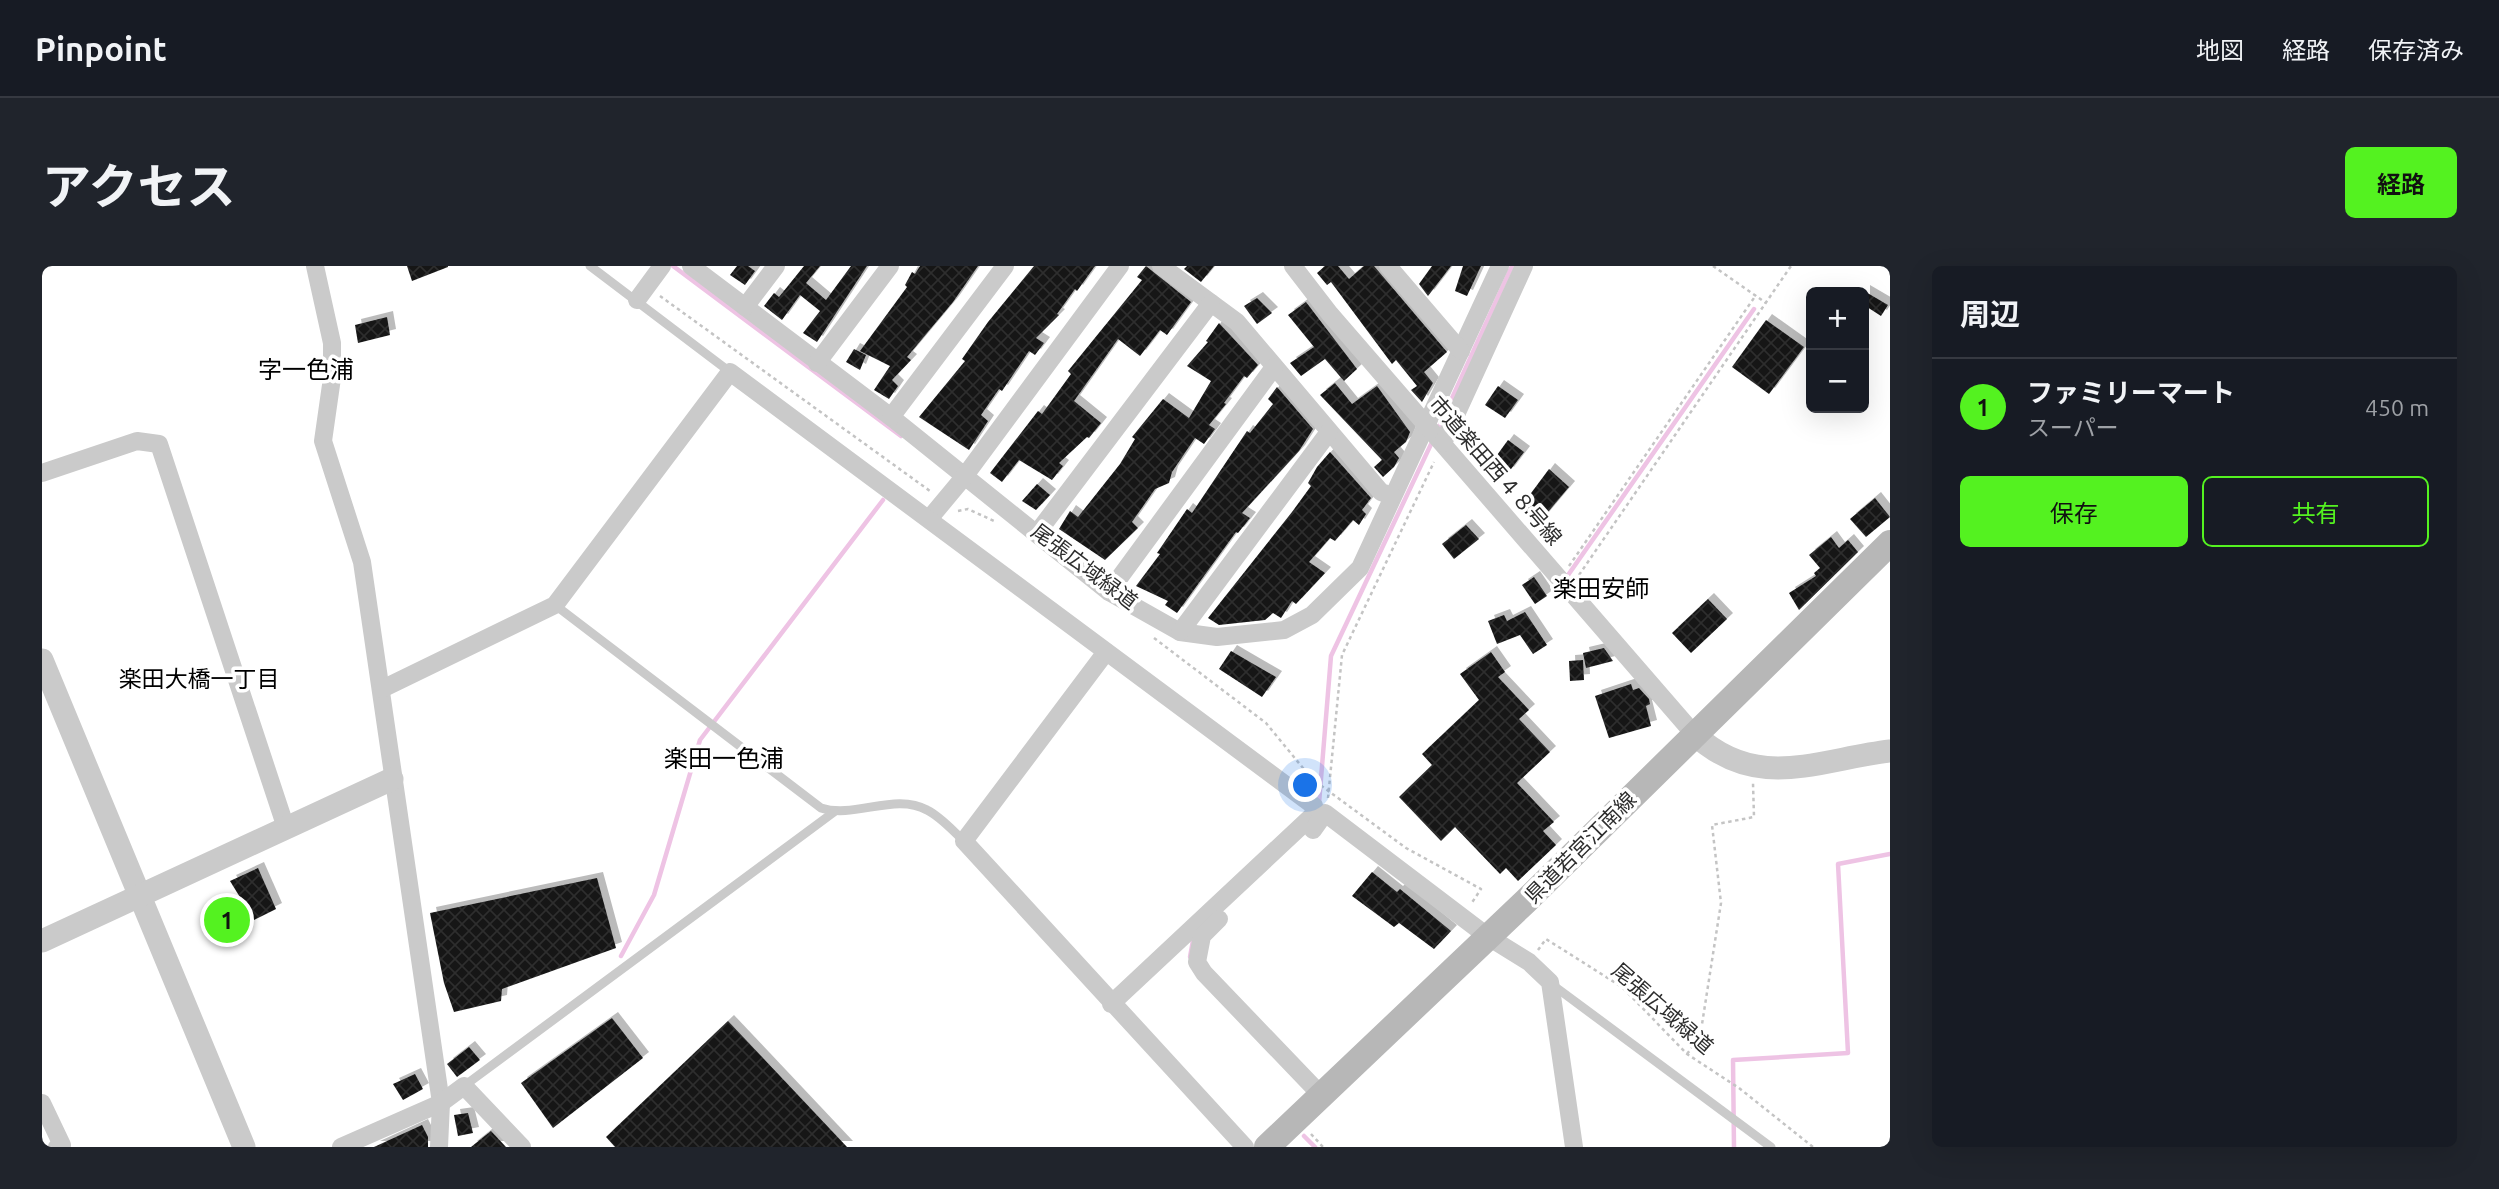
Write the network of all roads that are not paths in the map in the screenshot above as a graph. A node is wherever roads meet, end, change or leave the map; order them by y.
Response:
1 (315, 266) edge
2 (590, 266) edge
3 (662, 266) edge
4 (691, 266) edge
5 (776, 266) edge
6 (890, 266) edge
7 (1005, 266) edge
8 (1120, 266) edge
9 (1161, 266) edge
10 (1293, 266) edge
11 (1388, 266) edge
12 (1500, 266) edge
13 (1524, 266) edge
14 (642, 293) junction
15 (1211, 303) junction
16 (745, 307) junction
17 (1461, 351) junction
18 (817, 363) junction
19 (1274, 368) junction
20 (730, 372) junction
21 (891, 417) junction
22 (1428, 424) junction
23 (1329, 432) junction
24 (1443, 443) junction
25 (42, 473) edge
26 (964, 477) junction
27 (1392, 496) junction
28 (929, 519) junction
29 (1037, 533) junction
30 (1890, 543) edge
31 (1109, 592) junction
32 (555, 605) junction
33 (1180, 632) junction
34 (1106, 652) junction
35 (42, 660) edge
36 (382, 690) junction
37 (1694, 734) junction
38 (1890, 751) edge
39 (392, 779) junction
40 (834, 812) junction
41 (286, 828) junction
42 (964, 841) junction
43 (139, 896) junction
44 (1487, 936) junction
45 (42, 941) edge
46 (1550, 982) junction
47 (1111, 1004) junction
48 (464, 1086) junction
49 (1321, 1095) junction
50 (42, 1103) edge
51 (441, 1104) junction
52 (57, 1147) edge
53 (244, 1147) edge
54 (341, 1147) edge
55 (439, 1147) edge
56 (522, 1147) edge
57 (1245, 1147) edge
58 (1267, 1147) edge
59 (1574, 1147) edge
60 (1771, 1147) edge

1 - 36 street
2 - 14 lane
3 - 14 street
4 - 16 street
5 - 16 street
6 - 18 street
7 - 21 street
8 - 26 street
9 - 15 street
10 - 22 street, 市道楽田西４８号線
11 - 17 street
12 - 17 street
13 - 24 street
14 - 20 lane
15 - 19 street
15 - 29 street
16 - 18 street
17 - 22 street
18 - 21 street
19 - 23 street
19 - 31 street
20 - 28 street
20 - 32 street
21 - 26 street
22 - 24 street, 市道楽田西４８号線
22 - 27 street
23 - 27 street
23 - 33 street
24 - 37 street, 市道楽田西４８号線
25 - 41 street
26 - 28 street
26 - 29 street
27 - 33 street
28 - 34 street
29 - 31 street
30 - 37 main road, 県道若宮江南線
31 - 33 street
32 - 36 street
32 - 40 lane
34 - 42 street
34 - 47 street
35 - 43 street
36 - 39 street
37 - 38 street
37 - 44 main road, 県道若宮江南線
39 - 41 street
39 - 51 street
40 - 42 lane
40 - 48 lane
41 - 43 street
42 - 47 street
43 - 45 street
43 - 53 street
44 - 46 street
44 - 49 main road, 県道若宮江南線
44 - 49 street
46 - 59 street
46 - 60 lane
47 - 57 street
48 - 51 street
48 - 56 street
49 - 58 main road, 県道若宮江南線
50 - 52 street
51 - 54 street
51 - 55 street

